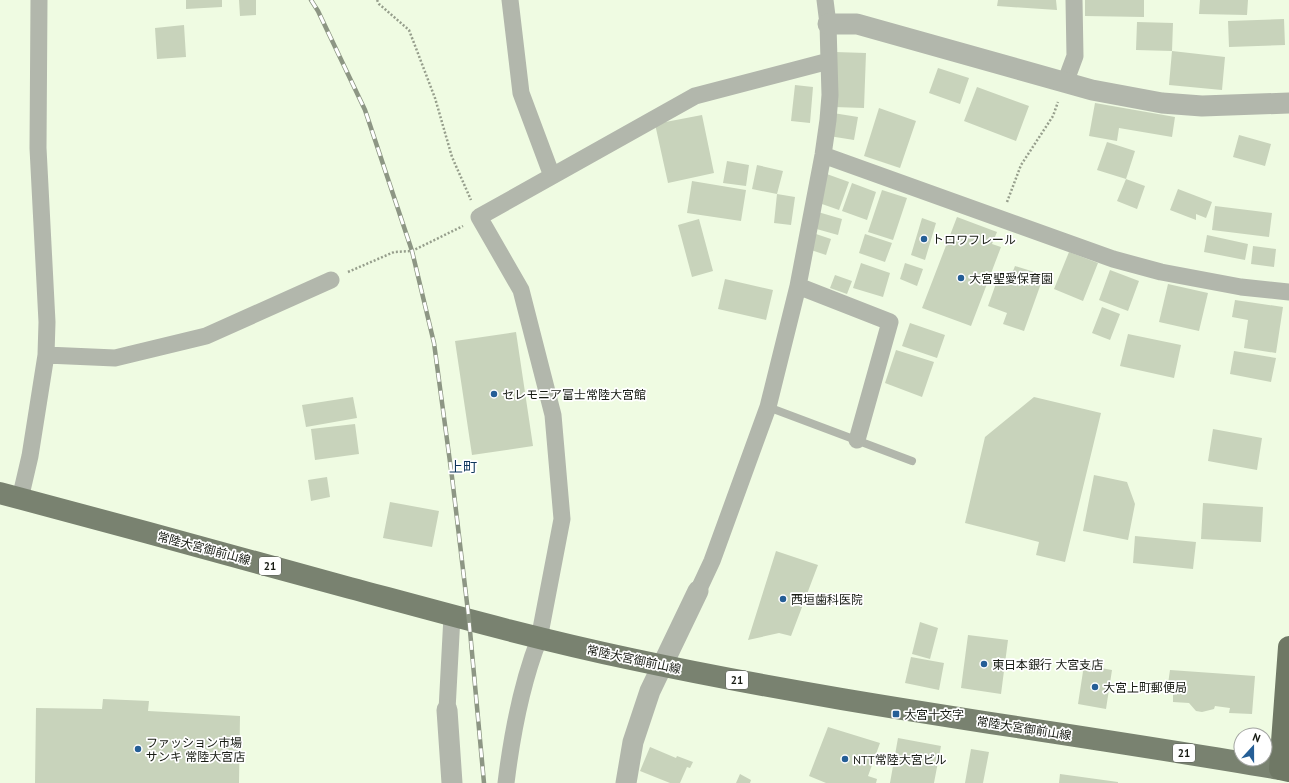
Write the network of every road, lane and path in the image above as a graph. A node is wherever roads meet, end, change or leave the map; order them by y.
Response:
1 (39, 0) edge
2 (377, 0) edge
3 (510, 0) edge
4 (825, 0) edge
5 (1074, 0) edge
6 (828, 24) junction
7 (829, 61) junction
8 (1065, 82) junction
9 (1289, 103) edge
10 (823, 155) junction
11 (552, 176) junction
12 (479, 217) junction
13 (1001, 218) junction
14 (331, 280) joint
15 (798, 286) junction
16 (1289, 292) edge
17 (46, 355) junction
18 (768, 407) junction
19 (857, 440) junction
20 (912, 461) dead end
21 (10, 496) edge
22 (698, 591) joint
23 (452, 616) junction
24 (539, 639) junction
25 (1289, 647) edge
26 (663, 666) junction
27 (447, 710) joint
28 (1284, 770) edge
29 (452, 783) edge
30 (506, 783) edge
31 (626, 783) edge

1 - 17 street
2 - 12 path
3 - 11 street
4 - 6 street
5 - 8 street
6 - 7 street
6 - 8 street
7 - 10 street
7 - 11 street
8 - 9 street
8 - 13 path
10 - 13 street
10 - 15 street
11 - 12 street
12 - 14 path
12 - 24 street
13 - 16 street
14 - 17 street
15 - 18 street
15 - 19 street
17 - 21 street
18 - 19 lane
18 - 22 street
19 - 20 lane
21 - 23 main road, 常陸大宮御前山線 / 21
22 - 26 street
23 - 24 main road, 常陸大宮御前山線 / 21
23 - 27 street
24 - 26 main road, 常陸大宮御前山線 / 21
24 - 30 street
25 - 28 highway
26 - 28 main road, 常陸大宮御前山線 / 21
26 - 31 street
27 - 29 street

